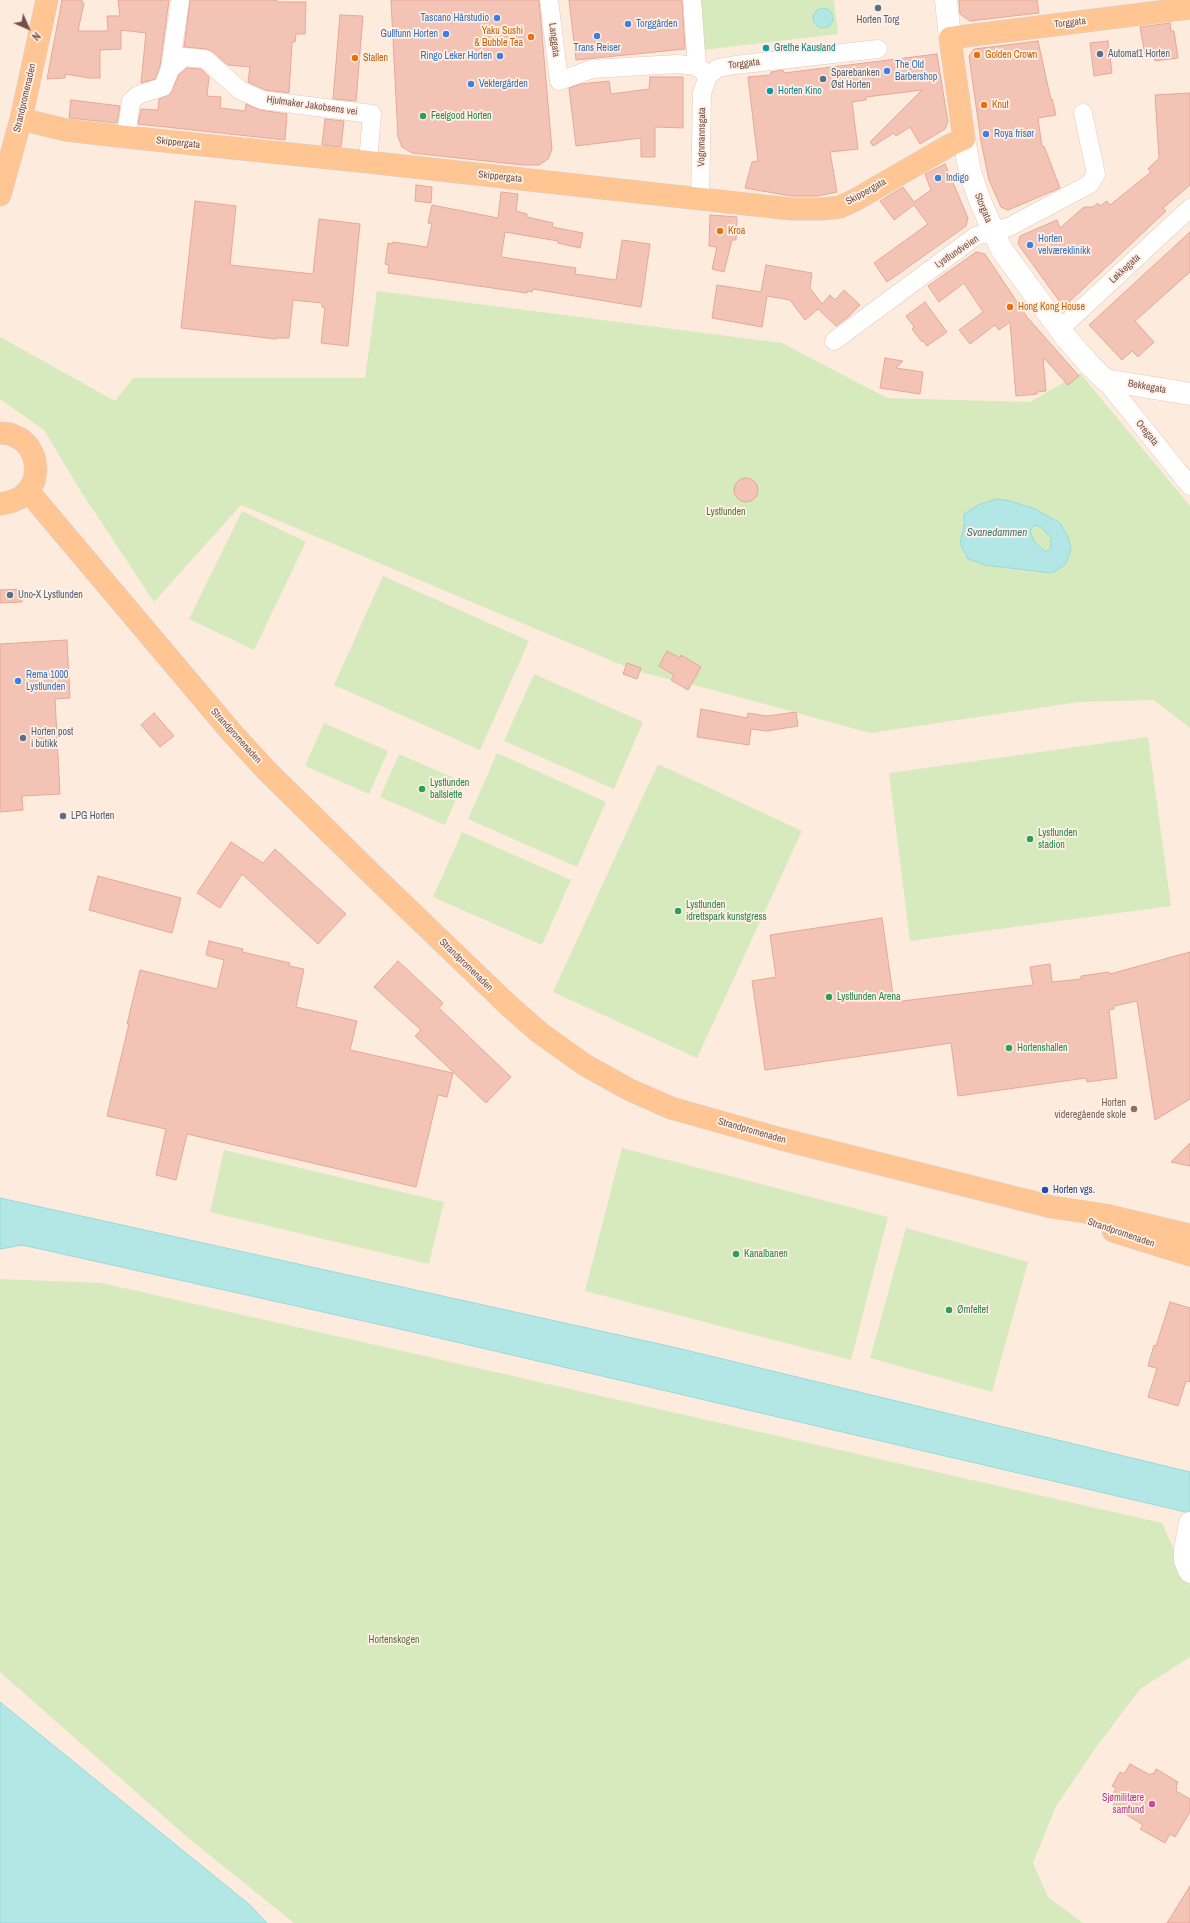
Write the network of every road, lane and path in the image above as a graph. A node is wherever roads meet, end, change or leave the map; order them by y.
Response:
1 (46, 0) edge
2 (180, 0) edge
3 (549, 0) edge
4 (692, 0) edge
5 (946, 0) edge
6 (1190, 8) edge
7 (950, 38) junction
8 (878, 49) dead end
9 (170, 69) junction
10 (703, 71) junction
11 (1083, 113) dead end
12 (21, 119) junction
13 (126, 137) junction
14 (964, 139) junction
15 (368, 162) junction
16 (0, 195) edge
17 (700, 199) junction
18 (1190, 208) edge
19 (993, 231) junction
20 (1060, 329) junction
21 (834, 341) dead end
22 (1105, 380) junction
23 (1190, 394) edge
24 (0, 433) edge
25 (1190, 486) edge
26 (28, 491) junction
27 (0, 504) edge
28 (1052, 1207) junction
29 (1190, 1235) edge
30 (1190, 1255) edge
31 (1189, 1530) edge
32 (1190, 1572) edge

1 - 12 main road, Strandpromenaden
2 - 9 street
3 - 10 street, Langgata
4 - 10 street
5 - 7 main road, Storgata
6 - 7 main road, Torggata
7 - 14 main road, Storgata
8 - 10 street, Torggata
9 - 13 street, Hjulmaker Jakobsens vei
9 - 15 street, Hjulmaker Jakobsens vei
10 - 17 street, Vognmannsgata
11 - 19 street, Lystlundveien
12 - 13 main road, Skippergata
12 - 16 main road, Strandpromenaden
13 - 15 main road, Skippergata
14 - 17 main road, Skippergata
14 - 19 main road, Storgata
15 - 17 main road, Skippergata
18 - 20 street, Løkkegata
19 - 20 main road, Storgata
19 - 21 street, Lystlundveien
20 - 22 main road, Storgata
22 - 23 main road, Bekkegata
22 - 25 street, Oregata
24 - 26 main road
26 - 27 main road
26 - 28 main road, Strandpromenaden
28 - 29 main road, Strandpromenaden
28 - 30 main road, Strandpromenaden
31 - 32 main road

